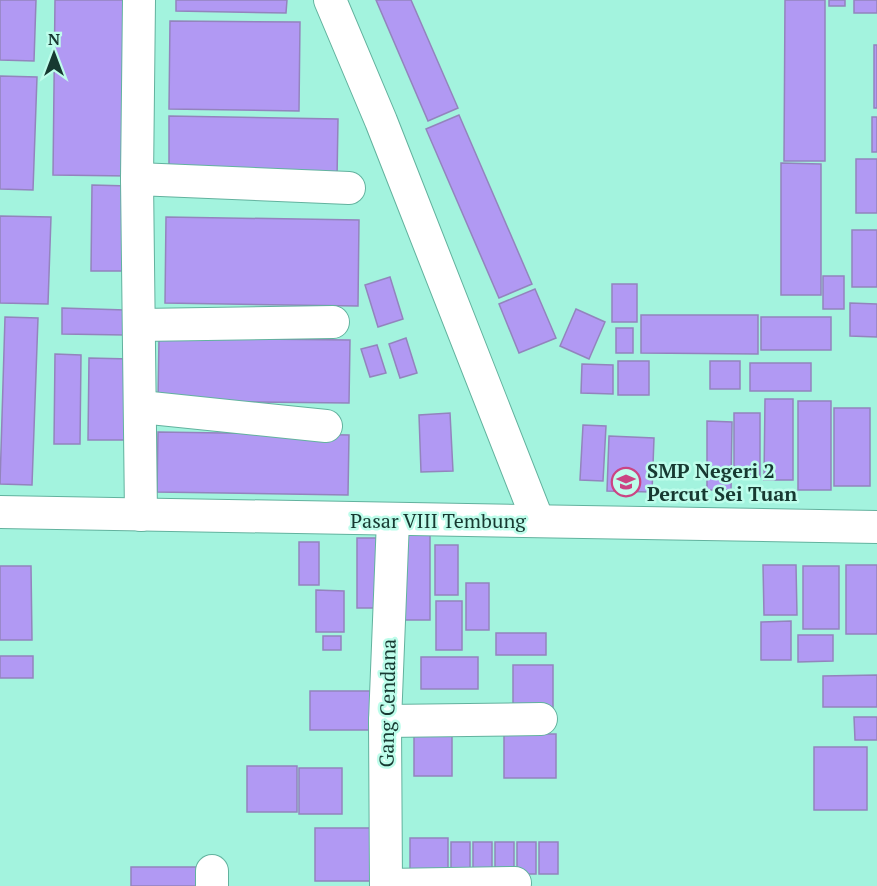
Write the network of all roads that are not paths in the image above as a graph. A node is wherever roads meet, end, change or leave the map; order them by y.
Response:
1 (139, 0) edge
2 (330, 0) edge
3 (137, 180) junction
4 (349, 188) dead end
5 (333, 322) dead end
6 (140, 325) junction
7 (141, 407) junction
8 (326, 426) dead end
9 (0, 512) edge
10 (141, 515) junction
11 (393, 520) junction
12 (530, 521) junction
13 (877, 527) edge
14 (541, 719) dead end
15 (385, 721) junction
16 (515, 883) dead end
17 (386, 886) edge

1 - 3 street
2 - 12 street
3 - 4 street
3 - 6 street
5 - 6 street
6 - 7 street
7 - 8 street
7 - 10 street
9 - 10 street, Pasar VIII Tembung
10 - 11 street, Pasar VIII Tembung
11 - 12 street, Pasar VIII Tembung
11 - 15 street, Gang Cendana
12 - 13 street, Pasar VIII Tembung
14 - 15 street
15 - 17 street, Gang Cendana
16 - 17 street

